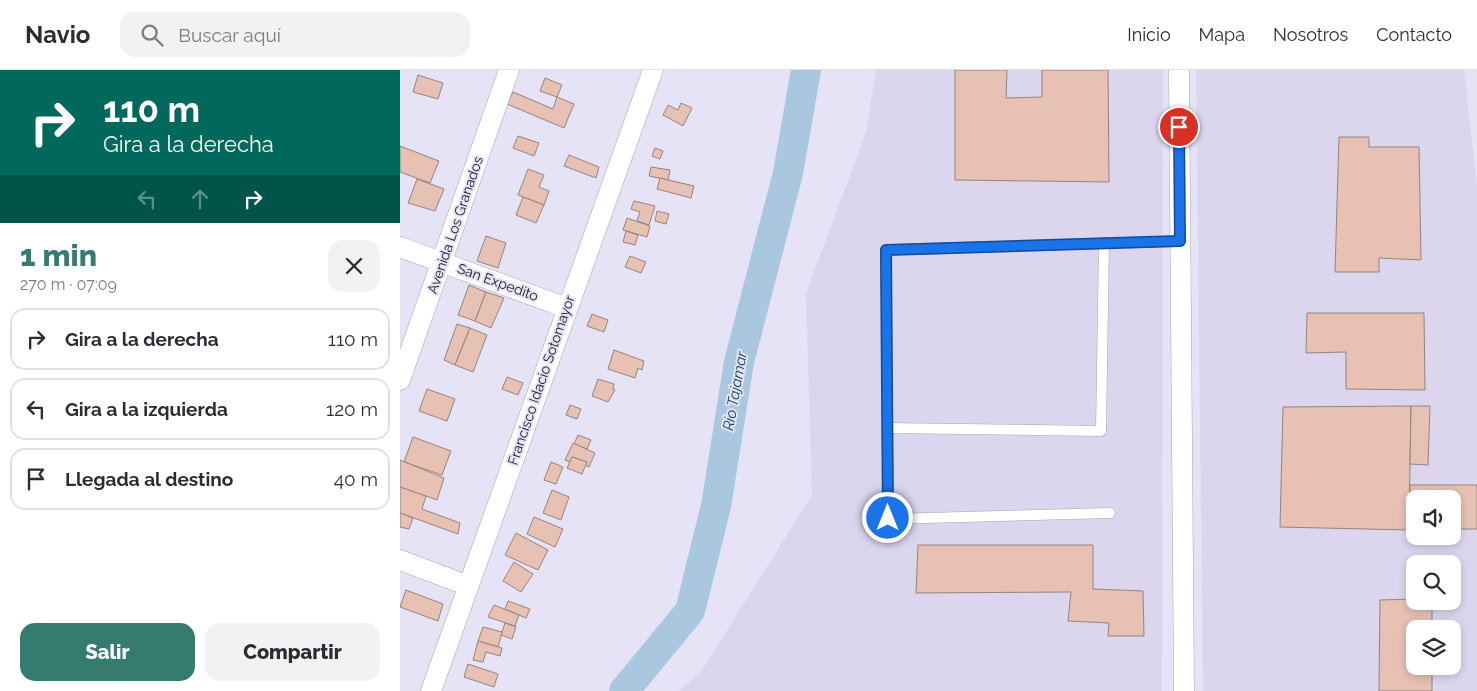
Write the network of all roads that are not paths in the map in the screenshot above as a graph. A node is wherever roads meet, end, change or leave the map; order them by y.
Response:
1 (509, 70) edge
2 (653, 70) edge
3 (1179, 70) edge
4 (1180, 241) junction
5 (1104, 243) junction
6 (400, 247) edge
7 (443, 263) junction
8 (567, 308) junction
9 (400, 380) edge
10 (888, 428) junction
11 (1110, 513) dead end
12 (400, 560) edge
13 (470, 586) junction
14 (430, 691) edge
15 (1184, 691) edge

1 - 7 street, Avenida Los Granados
2 - 8 street, Francisco Idacio Sotomayor
3 - 4 street
4 - 5 lane
4 - 15 street
5 - 10 lane
5 - 10 lane
6 - 7 street, San Expedito
7 - 8 street, San Expedito
7 - 9 street, Avenida Los Granados
8 - 13 street, Francisco Idacio Sotomayor
10 - 11 lane
12 - 13 street
13 - 14 street, Francisco Idacio Sotomayor

